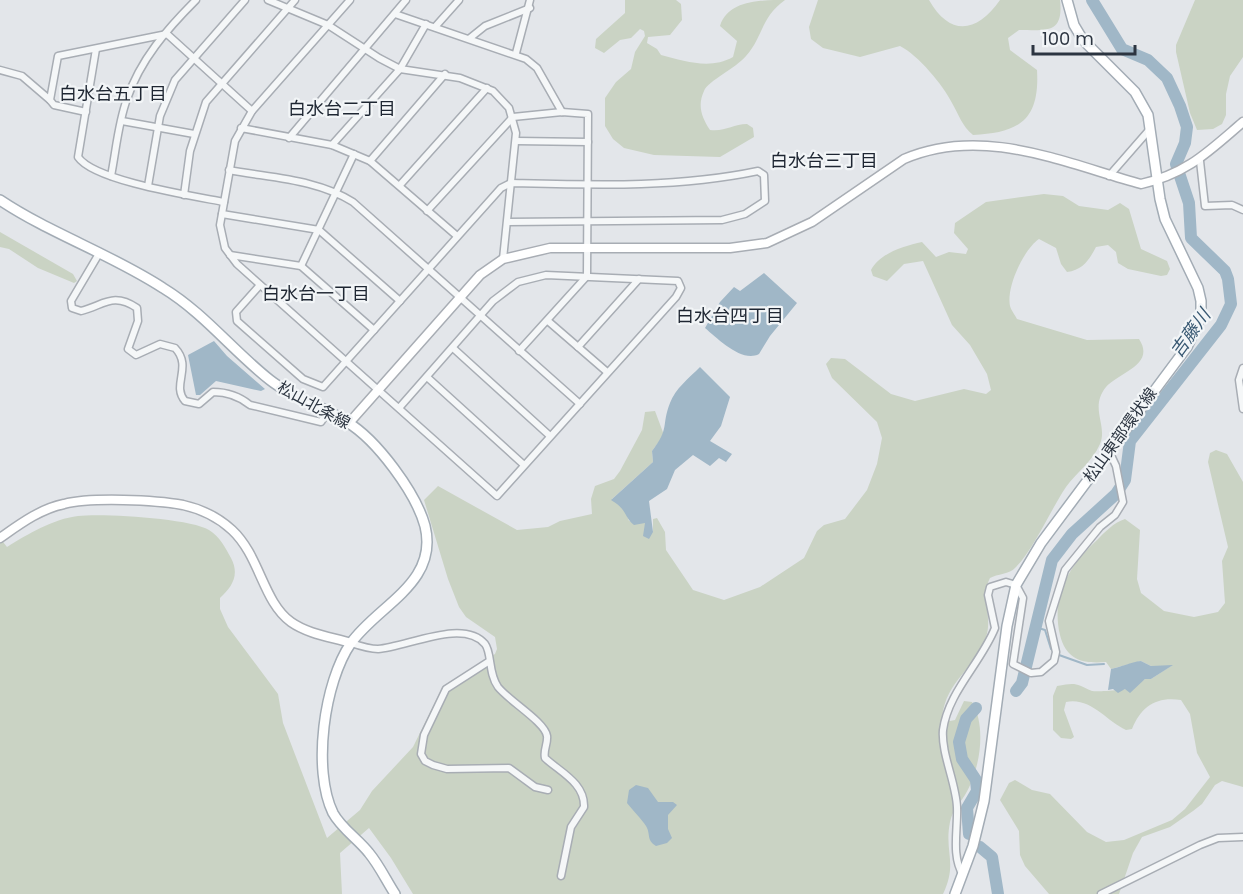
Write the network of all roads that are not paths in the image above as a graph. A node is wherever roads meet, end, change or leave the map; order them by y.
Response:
1 (195, 0) edge
2 (245, 0) edge
3 (268, 0) edge
4 (295, 0) edge
5 (351, 0) edge
6 (406, 0) edge
7 (459, 0) edge
8 (530, 0) edge
9 (1067, 0) edge
10 (289, 7) junction
11 (530, 8) junction
12 (395, 14) junction
13 (426, 24) junction
14 (328, 25) junction
15 (435, 27) junction
16 (167, 34) junction
17 (470, 38) junction
18 (363, 48) junction
19 (96, 49) junction
20 (516, 53) junction
21 (194, 58) junction
22 (400, 69) junction
23 (0, 70) edge
24 (445, 74) junction
25 (221, 84) junction
26 (486, 88) junction
27 (50, 100) junction
28 (252, 111) junction
29 (86, 112) junction
30 (561, 112) junction
31 (513, 117) junction
32 (122, 121) junction
33 (1243, 122) edge
34 (158, 127) junction
35 (241, 128) junction
36 (1151, 128) junction
37 (194, 134) junction
38 (289, 138) junction
39 (516, 141) junction
40 (588, 142) junction
41 (332, 145) junction
42 (354, 154) junction
43 (370, 161) junction
44 (1200, 161) junction
45 (229, 170) junction
46 (111, 176) junction
47 (1109, 176) junction
48 (1157, 181) junction
49 (511, 183) junction
50 (400, 185) junction
51 (589, 185) junction
52 (148, 186) junction
53 (337, 192) junction
54 (184, 195) junction
55 (0, 200) edge
56 (224, 202) junction
57 (1243, 210) edge
58 (427, 211) junction
59 (222, 213) junction
60 (508, 222) junction
61 (588, 222) junction
62 (319, 230) junction
63 (457, 236) junction
64 (587, 248) junction
65 (100, 252) junction
66 (230, 255) junction
67 (503, 259) junction
68 (301, 266) junction
69 (428, 269) junction
70 (587, 276) junction
71 (639, 279) junction
72 (260, 285) junction
73 (460, 298) junction
74 (400, 301) junction
75 (479, 316) junction
76 (548, 321) junction
77 (374, 330) junction
78 (578, 347) junction
79 (453, 348) junction
80 (519, 351) junction
81 (347, 361) junction
82 (1243, 368) edge
83 (607, 372) junction
84 (427, 377) junction
85 (378, 390) junction
86 (579, 404) junction
87 (399, 408) junction
88 (1243, 409) edge
89 (328, 412) junction
90 (349, 423) junction
91 (550, 436) junction
92 (1109, 451) junction
93 (524, 465) junction
94 (0, 538) edge
95 (1016, 585) junction
96 (351, 643) junction
97 (488, 662) junction
98 (548, 790) dead end
99 (1243, 837) edge
100 (963, 875) junction
101 (561, 876) dead end
102 (395, 894) edge
103 (955, 894) edge
104 (1101, 894) edge

1 - 16 street
2 - 21 street
3 - 10 street
4 - 10 street
5 - 14 street
6 - 12 street
7 - 15 street
8 - 11 street
9 - 36 main road, 松山東部環状線
10 - 14 street
10 - 25 street
11 - 17 street
11 - 20 street
12 - 13 street
12 - 18 street
13 - 15 street
13 - 22 street
14 - 18 street
14 - 28 street
15 - 17 street
16 - 19 street
16 - 21 street
16 - 32 street
17 - 20 street
18 - 22 street
18 - 38 street
19 - 27 street
19 - 29 street
20 - 30 street
21 - 25 street
21 - 34 street
22 - 24 street
22 - 41 street
23 - 27 street
24 - 26 street
24 - 43 street
25 - 28 street
25 - 37 street
26 - 31 street
26 - 50 street
27 - 29 street
28 - 35 street
29 - 46 street
30 - 31 street
30 - 40 street
31 - 39 street
31 - 58 street
32 - 34 street
32 - 46 street
33 - 44 street
34 - 37 street
34 - 52 street
35 - 38 street
35 - 45 street
36 - 47 street
36 - 48 main road, 松山東部環状線
37 - 54 street
38 - 41 street
39 - 40 street
39 - 49 street
40 - 51 street
41 - 42 street
42 - 43 street
42 - 53 street
43 - 50 street
44 - 48 street
44 - 57 street
45 - 53 street
45 - 56 street
46 - 52 street
47 - 48 street
47 - 64 street
48 - 92 main road, 松山東部環状線
49 - 51 street
49 - 60 street
49 - 63 street
50 - 58 street
51 - 61 street
51 - 61 street
52 - 54 street
53 - 62 street
53 - 69 street
54 - 56 street
55 - 65 main road, 松山北条線
56 - 59 street
58 - 63 street
59 - 62 street
59 - 66 street
60 - 61 street
60 - 67 street
61 - 64 street
62 - 68 street
62 - 74 street
63 - 69 street
64 - 67 street
64 - 70 street
65 - 89 main road, 松山北条線
65 - 89 street
66 - 68 street
66 - 72 street
67 - 73 street
68 - 77 street
69 - 73 street
69 - 74 street
70 - 71 street
70 - 75 street
70 - 76 street
71 - 78 street
71 - 83 street
72 - 81 street
72 - 81 street
73 - 75 street
73 - 85 street
74 - 77 street
75 - 79 street
75 - 80 street
76 - 78 street
76 - 80 street
77 - 81 street
78 - 83 street
79 - 84 street
79 - 91 street
80 - 86 street
81 - 85 street
82 - 88 street
83 - 86 street
84 - 87 street
84 - 93 street
85 - 87 street
85 - 90 street
86 - 91 street
87 - 93 street
89 - 90 main road, 松山北条線
90 - 96 main road, 松山北条線
91 - 93 street
92 - 95 main road, 松山東部環状線
92 - 95 street
94 - 96 street
95 - 100 main road, 松山東部環状線
95 - 100 street
96 - 97 street
96 - 102 main road, 松山北条線
97 - 98 street
97 - 101 street
99 - 104 street
100 - 103 main road, 松山東部環状線

